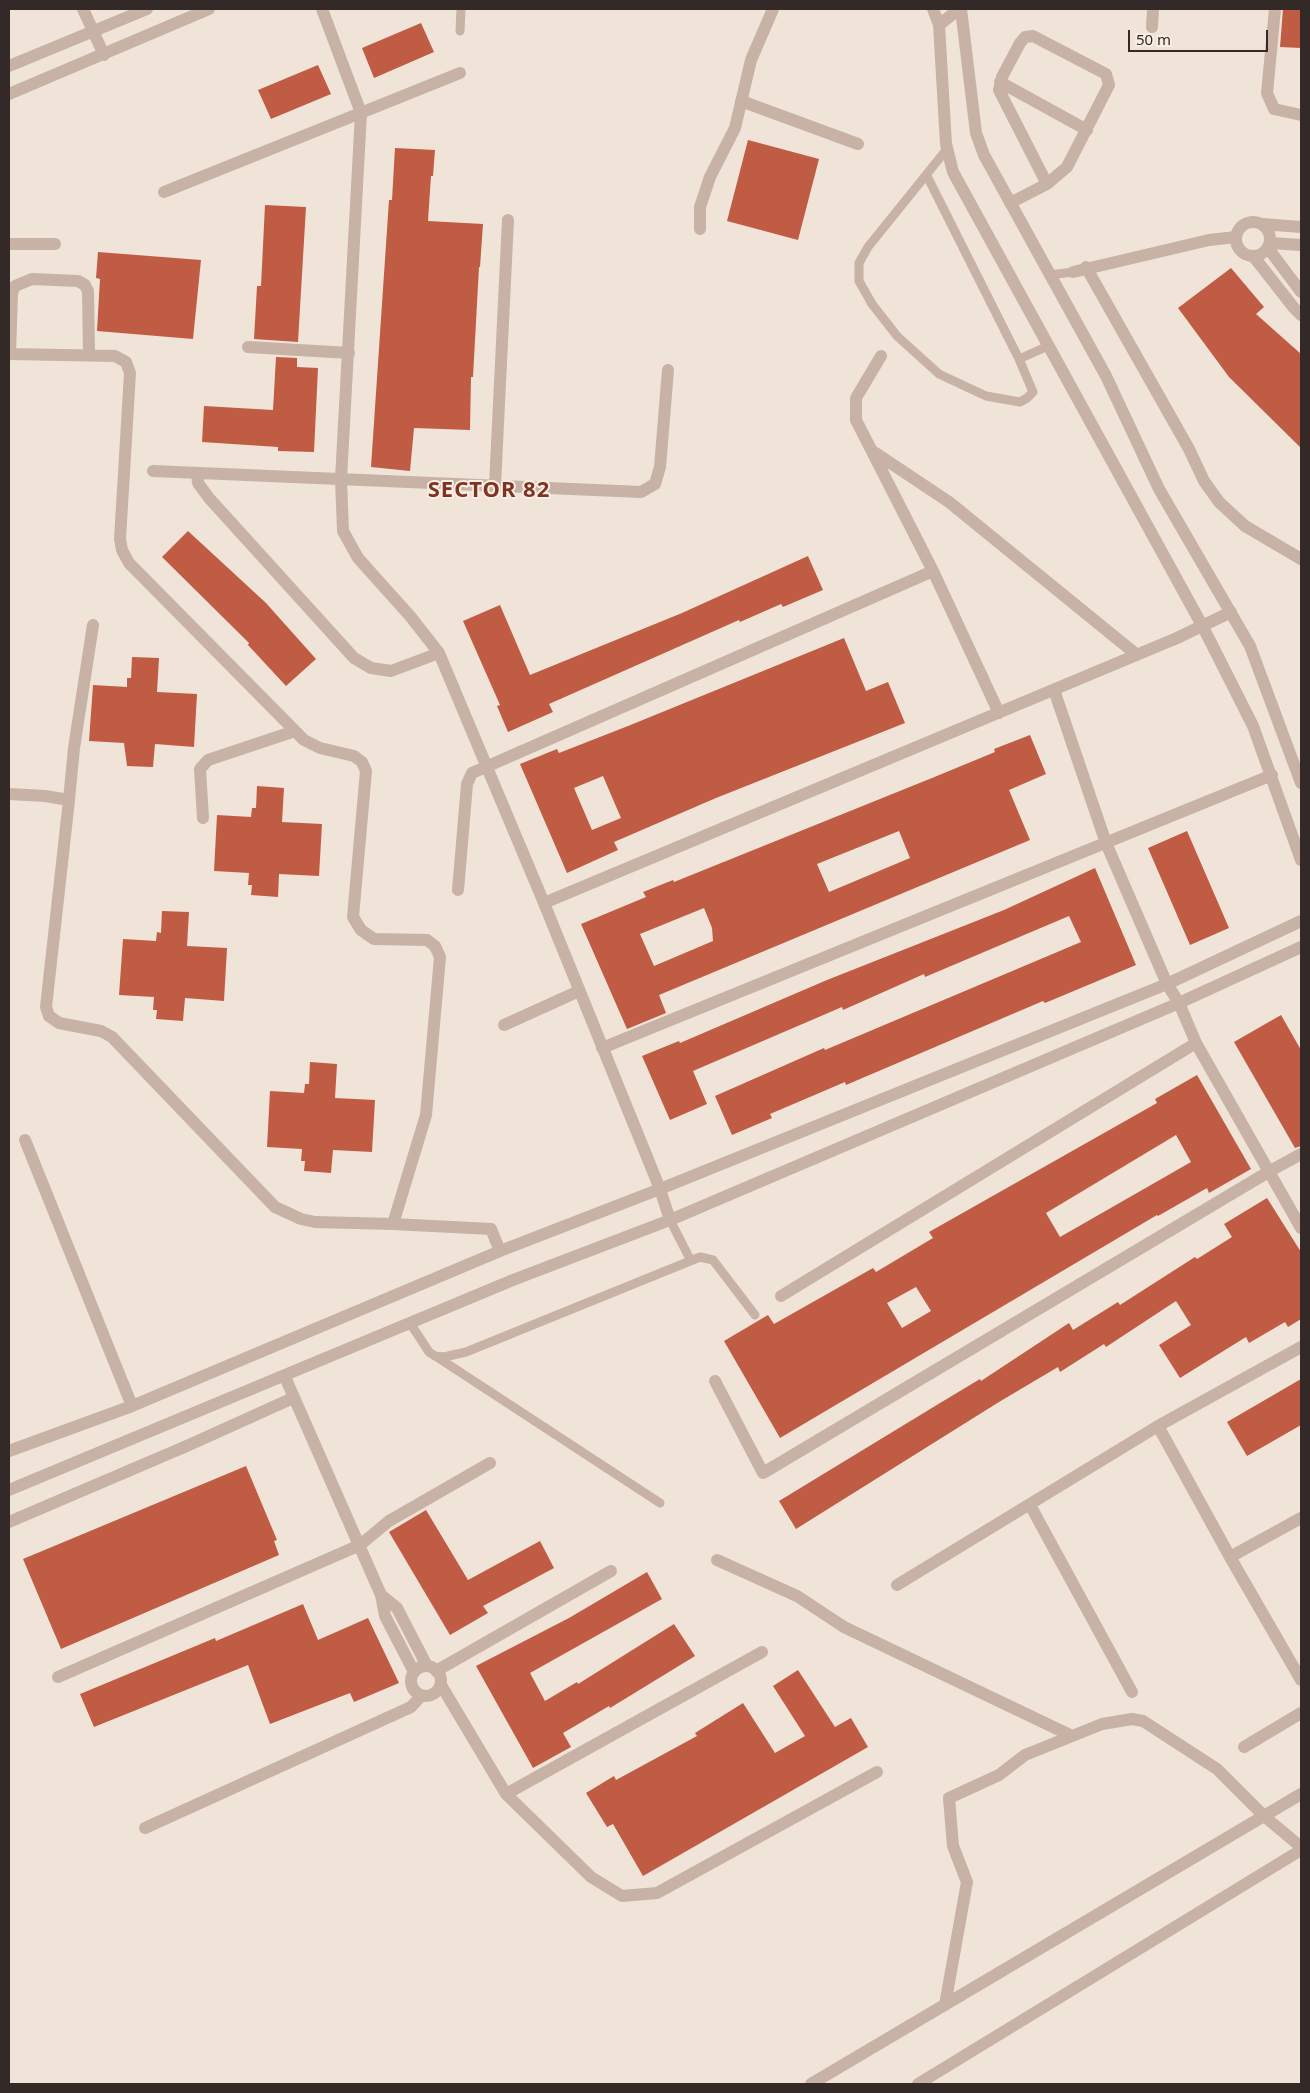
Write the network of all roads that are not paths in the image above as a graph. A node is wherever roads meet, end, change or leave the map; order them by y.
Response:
1 (83, 9) edge
2 (147, 9) edge
3 (209, 9) edge
4 (322, 9) edge
5 (461, 9) edge
6 (773, 9) edge
7 (933, 9) edge
8 (960, 9) edge
9 (1153, 9) edge
10 (1275, 9) edge
11 (938, 25) junction
12 (1152, 27) dead end
13 (93, 31) junction
14 (460, 31) dead end
15 (104, 55) junction
16 (9, 66) edge
17 (460, 73) dead end
18 (1000, 82) junction
19 (9, 94) edge
20 (741, 101) junction
21 (361, 113) junction
22 (1301, 115) edge
23 (1087, 130) junction
24 (858, 144) dead end
25 (947, 149) junction
26 (927, 176) junction
27 (1047, 184) junction
28 (164, 192) dead end
29 (1010, 203) junction
30 (508, 220) dead end
31 (1262, 224) junction
32 (1301, 227) edge
33 (700, 229) dead end
34 (1236, 237) junction
35 (9, 244) edge
36 (55, 244) dead end
37 (1301, 245) edge
38 (1269, 246) junction
39 (1254, 256) junction
40 (1086, 267) junction
41 (1073, 272) joint
42 (1050, 275) junction
43 (1301, 292) edge
44 (1301, 314) edge
45 (1048, 346) junction
46 (248, 348) dead end
47 (349, 353) junction
48 (9, 354) edge
49 (89, 356) junction
50 (881, 356) dead end
51 (1019, 359) junction
52 (668, 370) dead end
53 (872, 451) junction
54 (153, 471) dead end
55 (198, 473) junction
56 (341, 479) junction
57 (495, 485) junction
58 (1301, 559) edge
59 (933, 571) junction
60 (1231, 612) junction
61 (93, 625) dead end
62 (1203, 627) junction
63 (440, 653) junction
64 (1137, 655) junction
65 (1054, 690) junction
66 (999, 713) junction
67 (295, 731) junction
68 (486, 765) junction
69 (1272, 775) junction
70 (1301, 783) edge
71 (9, 794) edge
72 (69, 800) junction
73 (204, 818) dead end
74 (1106, 842) junction
75 (1301, 860) edge
76 (458, 890) dead end
77 (544, 903) junction
78 (1301, 921) edge
79 (1301, 947) edge
80 (1167, 984) junction
81 (580, 991) junction
82 (1179, 1003) junction
83 (504, 1025) dead end
84 (1196, 1043) junction
85 (602, 1048) junction
86 (26, 1140) dead end
87 (1301, 1154) edge
88 (1270, 1171) junction
89 (660, 1189) junction
90 (670, 1220) junction
91 (393, 1224) junction
92 (1301, 1228) edge
93 (500, 1251) junction
94 (690, 1259) junction
95 (781, 1296) dead end
96 (755, 1315) dead end
97 (410, 1323) junction
98 (1301, 1347) edge
99 (434, 1356) junction
100 (285, 1377) junction
101 (714, 1381) dead end
102 (293, 1398) junction
103 (132, 1406) junction
104 (1158, 1426) junction
105 (9, 1452) edge
106 (490, 1463) dead end
107 (9, 1490) edge
108 (660, 1503) dead end
109 (1030, 1505) junction
110 (1301, 1518) edge
111 (9, 1522) edge
112 (360, 1545) junction
113 (1230, 1558) junction
114 (717, 1560) dead end
115 (612, 1571) dead end
116 (897, 1585) dead end
117 (382, 1595) junction
118 (762, 1652) dead end
119 (432, 1668) junction
120 (414, 1672) junction
121 (58, 1676) dead end
122 (1301, 1680) edge
123 (440, 1685) junction
124 (1132, 1692) dead end
125 (421, 1696) junction
126 (1301, 1713) edge
127 (1072, 1736) junction
128 (1244, 1747) dead end
129 (877, 1772) dead end
130 (506, 1794) junction
131 (1301, 1794) edge
132 (1264, 1816) junction
133 (146, 1828) dead end
134 (1301, 1849) edge
135 (944, 2005) junction
136 (811, 2084) edge
137 (918, 2084) edge

1 - 13 street
2 - 13 street
3 - 15 street
4 - 21 street
5 - 14 lane
6 - 20 street
7 - 11 street
8 - 11 street
8 - 29 street
9 - 12 street
10 - 22 street
11 - 25 street
13 - 15 street
13 - 16 street
15 - 19 street
17 - 21 street
18 - 23 street
18 - 23 street
18 - 27 street
20 - 24 street
20 - 33 street
21 - 28 street
21 - 47 street
23 - 27 street
25 - 26 lane
25 - 45 street
26 - 51 lane
26 - 51 lane
27 - 29 street
29 - 42 street
30 - 57 street
31 - 32 street
31 - 34 street
31 - 38 street
34 - 39 street
34 - 40 street
35 - 36 street
37 - 38 street
38 - 39 street
38 - 43 street
39 - 44 street
40 - 41 street
40 - 58 street
41 - 42 lane
42 - 60 street
45 - 51 lane
45 - 62 street
46 - 47 street
47 - 56 street
48 - 49 street
48 - 49 street
49 - 67 street
50 - 53 street
52 - 57 street
53 - 59 street
53 - 64 street
54 - 55 street
55 - 56 street
55 - 63 street
56 - 57 street
56 - 63 street
59 - 66 street
59 - 68 street
60 - 62 street
60 - 70 street
61 - 72 street
62 - 64 street
62 - 69 street
63 - 68 street
64 - 65 street
65 - 66 street
65 - 74 street
66 - 77 street
67 - 73 street
67 - 91 street
68 - 76 street
68 - 77 street
69 - 74 street
69 - 75 street
71 - 72 street
72 - 91 street
74 - 80 street
74 - 85 street
77 - 81 street
78 - 80 street
79 - 82 street
80 - 82 street
80 - 89 street
81 - 83 street
81 - 85 street
82 - 84 street
82 - 90 street
84 - 88 street
84 - 95 street
85 - 89 street
86 - 103 street
87 - 88 street
88 - 92 street
88 - 101 street
89 - 90 street
89 - 93 street
90 - 94 lane
90 - 97 street
91 - 93 street
93 - 103 street
94 - 96 lane
94 - 99 lane
97 - 99 lane
97 - 100 street
98 - 104 street
99 - 108 lane
100 - 102 street
100 - 107 street
102 - 111 street
102 - 112 street
103 - 105 street
104 - 109 street
104 - 113 street
106 - 112 street
109 - 116 street
109 - 124 street
110 - 113 street
112 - 117 street
112 - 121 street
113 - 122 street
114 - 127 street
115 - 119 street
117 - 119 street
117 - 120 street
118 - 130 street
119 - 120 street
119 - 123 street
120 - 125 street
123 - 125 street
123 - 130 street
125 - 133 street
126 - 128 street
127 - 132 street
127 - 135 street
129 - 130 street
131 - 132 street
132 - 134 street
132 - 135 street
134 - 137 street
135 - 136 street

